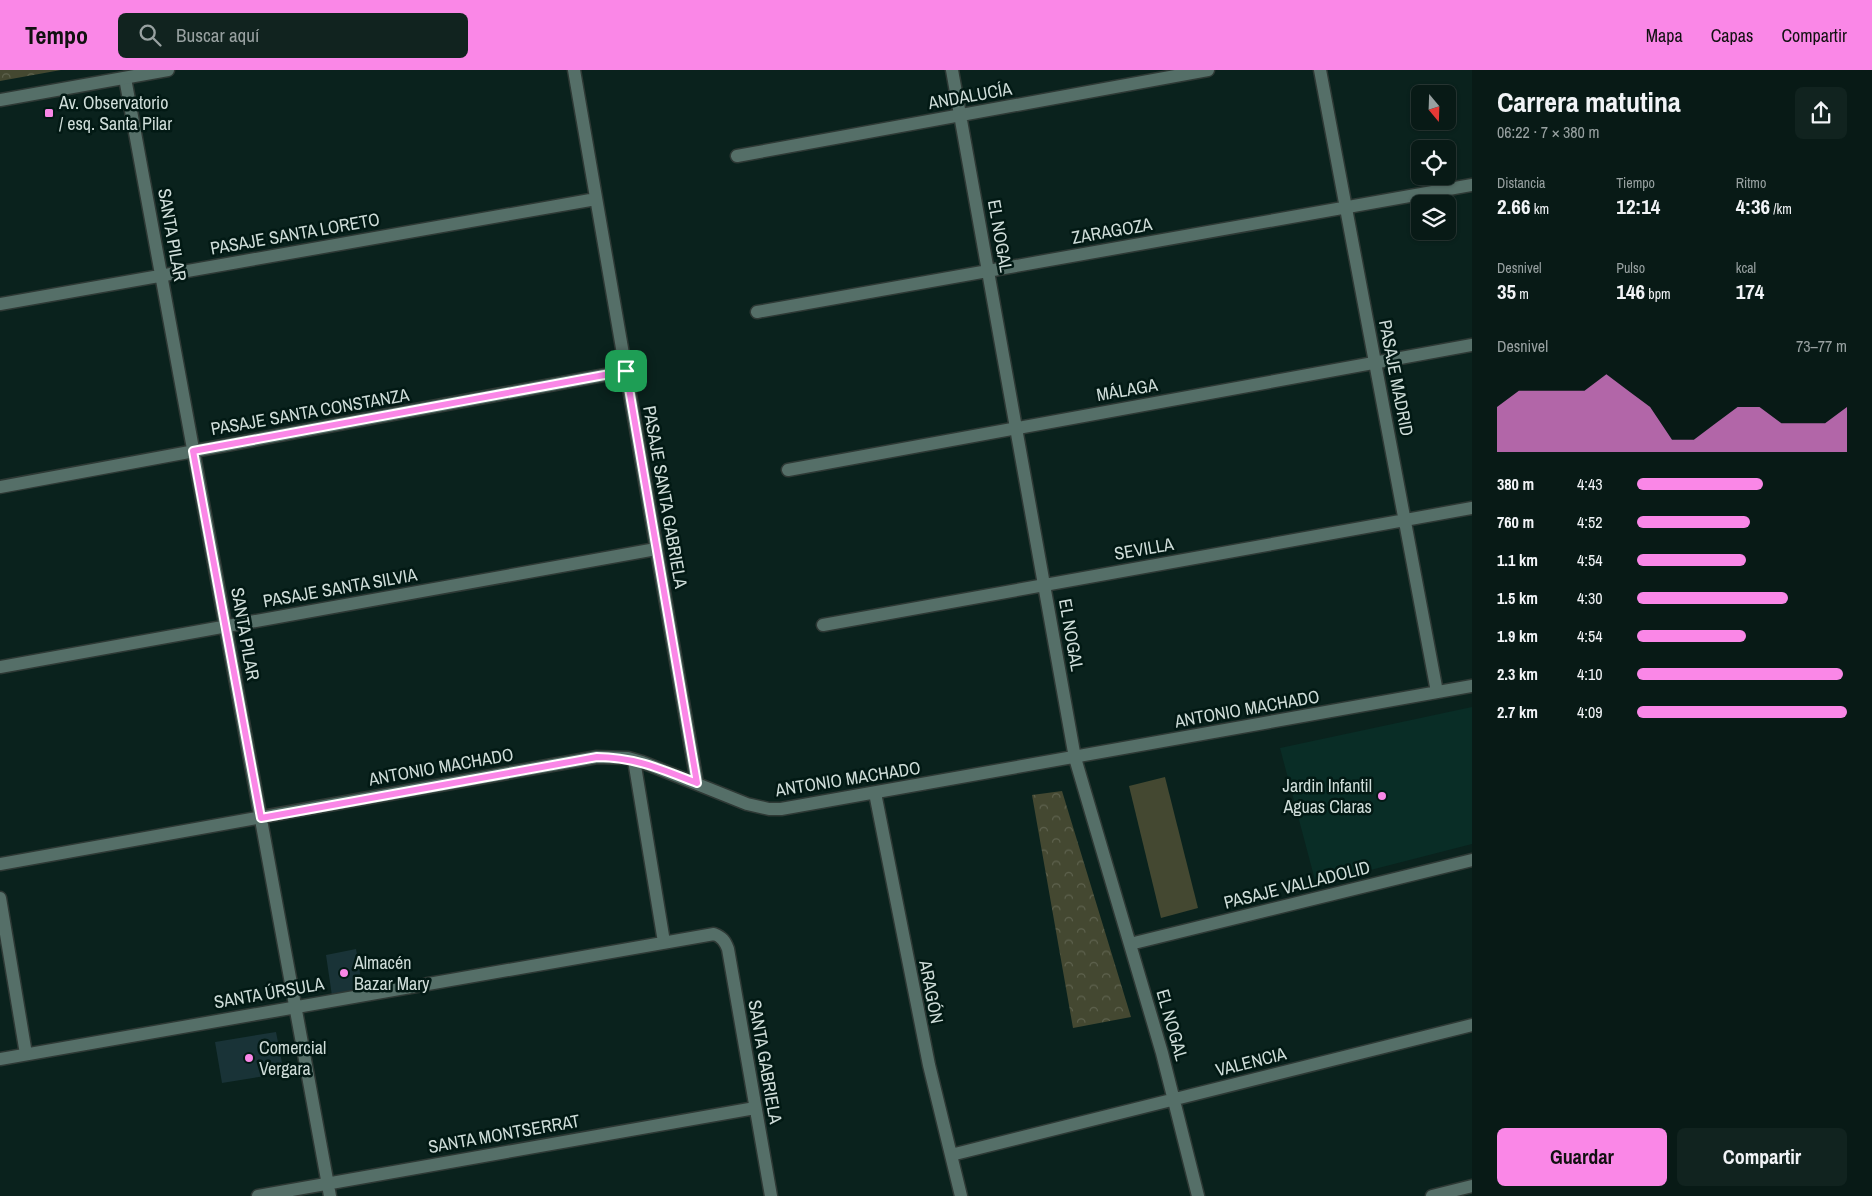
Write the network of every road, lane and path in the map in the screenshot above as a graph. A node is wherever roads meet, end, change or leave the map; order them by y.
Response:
1 (168, 70) edge
2 (574, 70) edge
3 (952, 70) edge
4 (1208, 70) edge
5 (1320, 70) edge
6 (125, 78) junction
7 (0, 100) edge
8 (960, 115) junction
9 (737, 156) dead end
10 (1472, 185) edge
11 (596, 199) junction
12 (1346, 208) junction
13 (988, 271) junction
14 (162, 276) junction
15 (0, 304) edge
16 (757, 312) dead end
17 (1472, 345) edge
18 (1375, 363) junction
19 (626, 371) junction
20 (1016, 428) junction
21 (193, 451) junction
22 (788, 470) dead end
23 (0, 487) edge
24 (1472, 508) edge
25 (1405, 520) junction
26 (656, 549) junction
27 (1044, 585) junction
28 (226, 626) junction
29 (823, 626) dead end
30 (0, 667) edge
31 (1472, 686) edge
32 (1437, 692) junction
33 (1076, 758) junction
34 (634, 760) junction
35 (697, 783) junction
36 (875, 793) junction
37 (261, 818) junction
38 (1472, 860) edge
39 (0, 864) edge
40 (0, 898) edge
41 (720, 937) joint
42 (664, 942) junction
43 (1130, 944) junction
44 (296, 1006) junction
45 (1472, 1025) edge
46 (26, 1054) junction
47 (0, 1059) edge
48 (1174, 1099) junction
49 (755, 1108) junction
50 (951, 1155) junction
51 (1472, 1186) edge
52 (329, 1190) edge
53 (258, 1196) edge
54 (771, 1196) edge
55 (961, 1196) edge
56 (1198, 1196) edge
57 (1432, 1196) edge

1 - 6 street
2 - 11 street, PASAJE SANTA GABRIELA
3 - 8 street, EL NOGAL
4 - 8 street, ANDALUCÍA
5 - 12 street, PASAJE MADRID
6 - 7 street
6 - 14 street, SANTA PILAR
8 - 9 street, ANDALUCÍA
8 - 13 street, EL NOGAL
10 - 12 street, ZARAGOZA
11 - 14 street, PASAJE SANTA LORETO
11 - 19 street, PASAJE SANTA GABRIELA
12 - 13 street, ZARAGOZA
12 - 18 street, PASAJE MADRID
13 - 16 street, ZARAGOZA
13 - 20 street, EL NOGAL
14 - 15 street, PASAJE SANTA LORETO
14 - 21 street, SANTA PILAR
17 - 18 street, MÁLAGA
18 - 20 street, MÁLAGA
18 - 25 street, PASAJE MADRID
19 - 21 street, PASAJE SANTA CONSTANZA
19 - 26 street, PASAJE SANTA GABRIELA
20 - 22 street, MÁLAGA
20 - 27 street, EL NOGAL
21 - 23 street, PASAJE SANTA CONSTANZA
21 - 28 street, SANTA PILAR
24 - 25 street, SEVILLA
25 - 27 street, SEVILLA
25 - 32 street, PASAJE MADRID
26 - 28 street, PASAJE SANTA SILVIA
26 - 35 street, PASAJE SANTA GABRIELA
27 - 29 street, SEVILLA
27 - 33 street, EL NOGAL
28 - 30 street, PASAJE SANTA SILVIA
28 - 37 street, SANTA PILAR
31 - 32 street, ANTONIO MACHADO
32 - 33 street, ANTONIO MACHADO
33 - 36 street, ANTONIO MACHADO
33 - 43 street, EL NOGAL
34 - 35 street, ANTONIO MACHADO
34 - 37 street, ANTONIO MACHADO
34 - 42 street
35 - 36 street, ANTONIO MACHADO
36 - 50 street, ARAGÓN
37 - 39 street, ANTONIO MACHADO
37 - 44 street, SANTA PILAR
38 - 43 street, PASAJE VALLADOLID
40 - 46 street
41 - 42 street, SANTA ÚRSULA
41 - 49 street, SANTA GABRIELA
42 - 44 street, SANTA ÚRSULA
43 - 48 street, EL NOGAL
44 - 46 street, SANTA ÚRSULA
44 - 52 street, SANTA PILAR
45 - 48 street, VALENCIA
46 - 47 street, SANTA ÚRSULA
48 - 50 street, VALENCIA
48 - 56 street, EL NOGAL
49 - 52 street, SANTA MONTSERRAT
49 - 54 street, SANTA GABRIELA
50 - 55 street, ARAGÓN
51 - 57 street
52 - 53 street, SANTA MONTSERRAT

